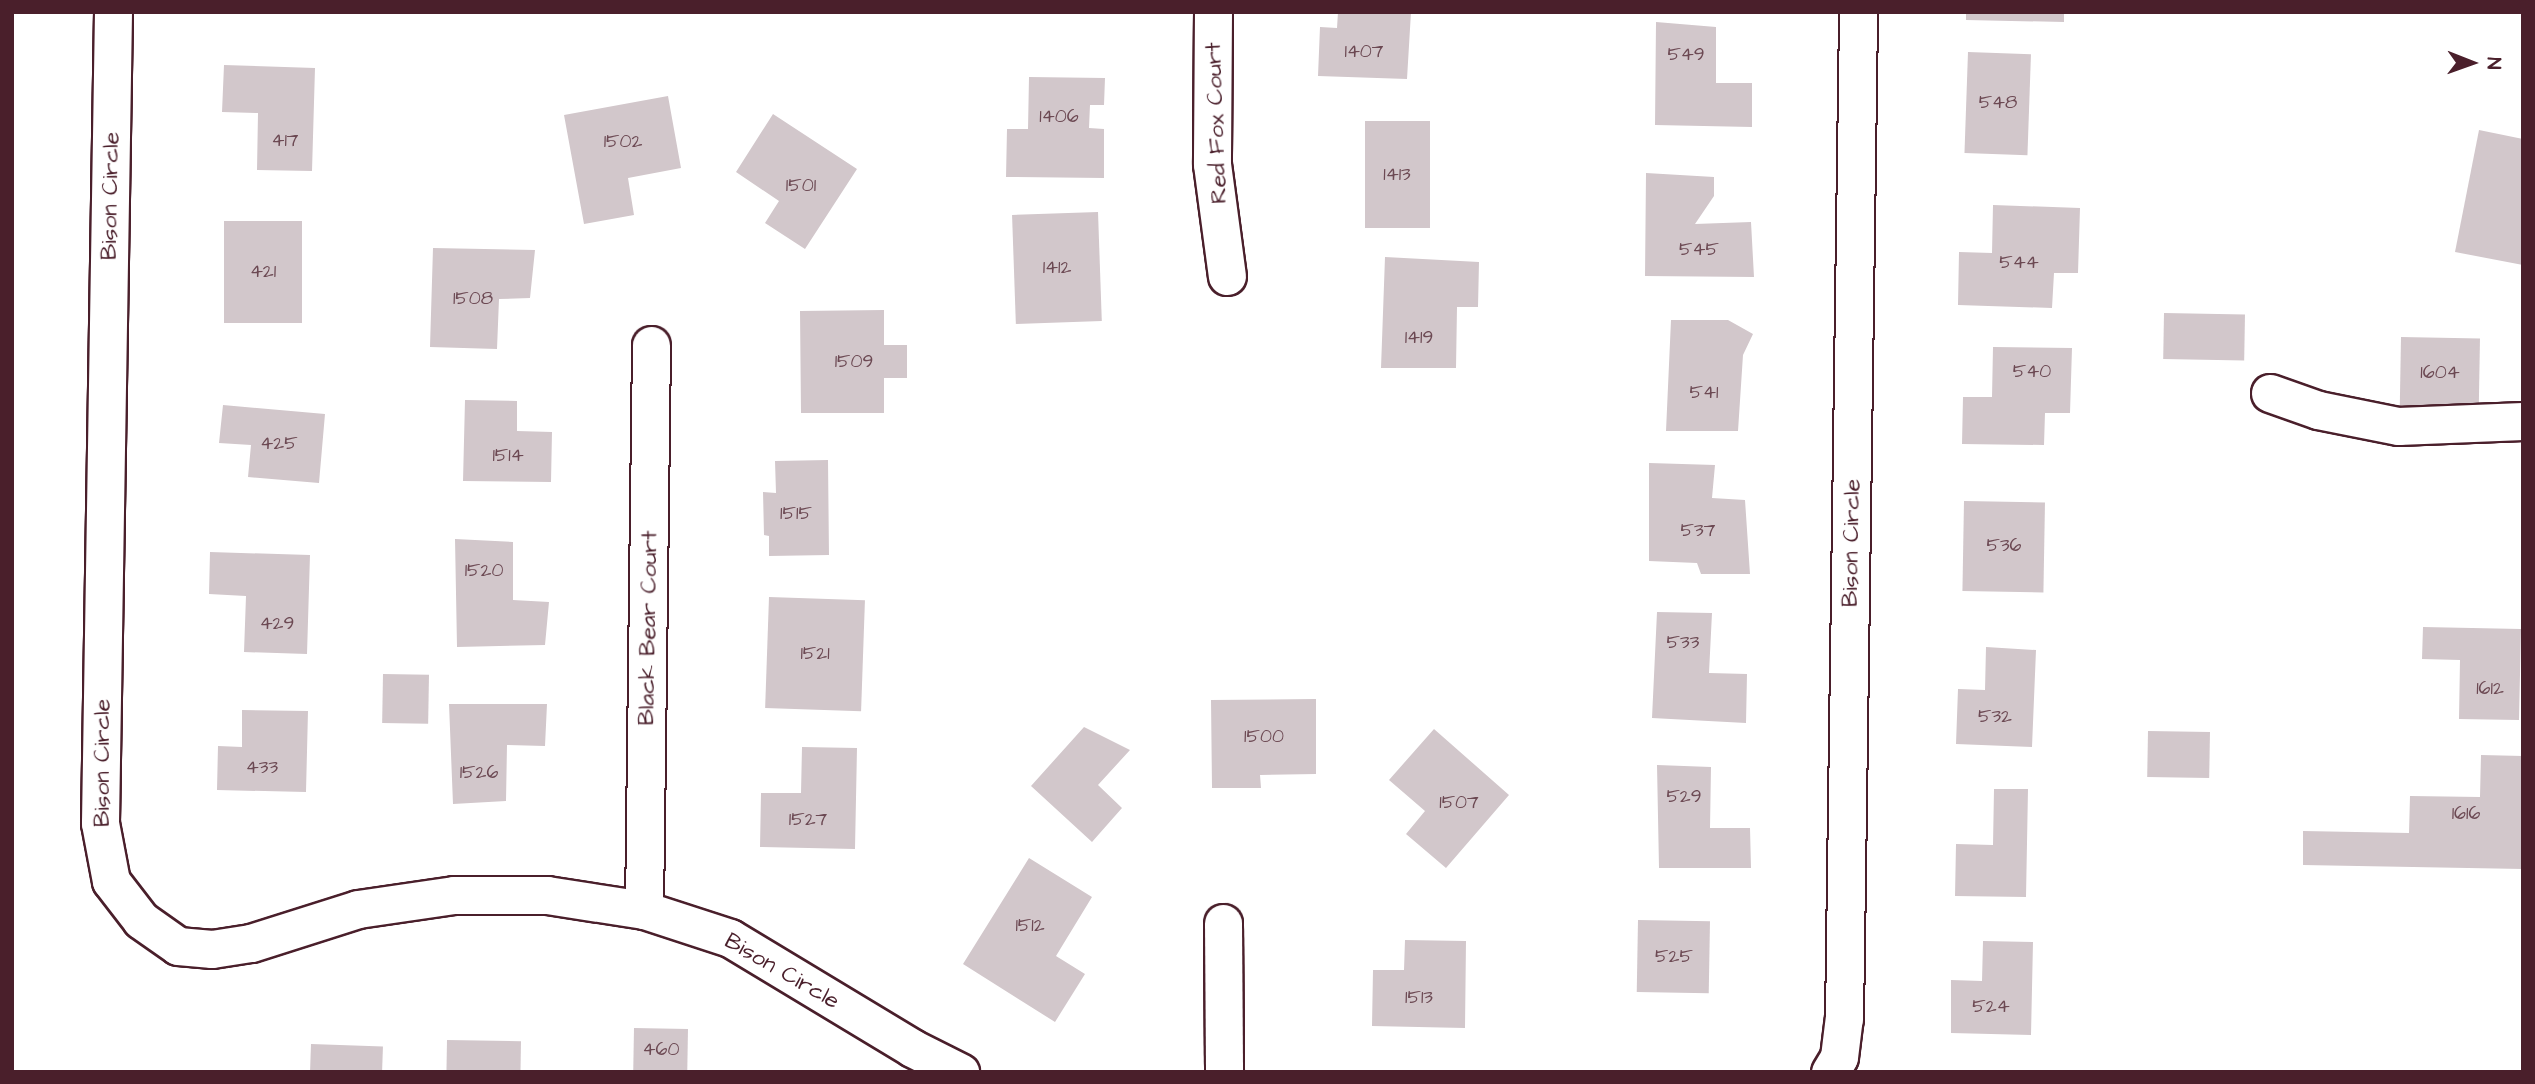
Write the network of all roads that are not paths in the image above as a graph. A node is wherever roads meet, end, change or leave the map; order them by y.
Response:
1 (113, 12) edge
2 (1213, 12) edge
3 (1858, 12) edge
4 (1227, 276) dead end
5 (651, 345) dead end
6 (2270, 393) dead end
7 (2523, 421) edge
8 (644, 910) junction
9 (1223, 923) dead end
10 (960, 1072) edge
11 (1224, 1072) edge
12 (1830, 1072) edge

1 - 8 street, Bison Circle
2 - 4 street, Red Fox Court
3 - 12 street, Bison Circle
5 - 8 street, Black Bear Court
6 - 7 street
8 - 10 street, Bison Circle
9 - 11 street

